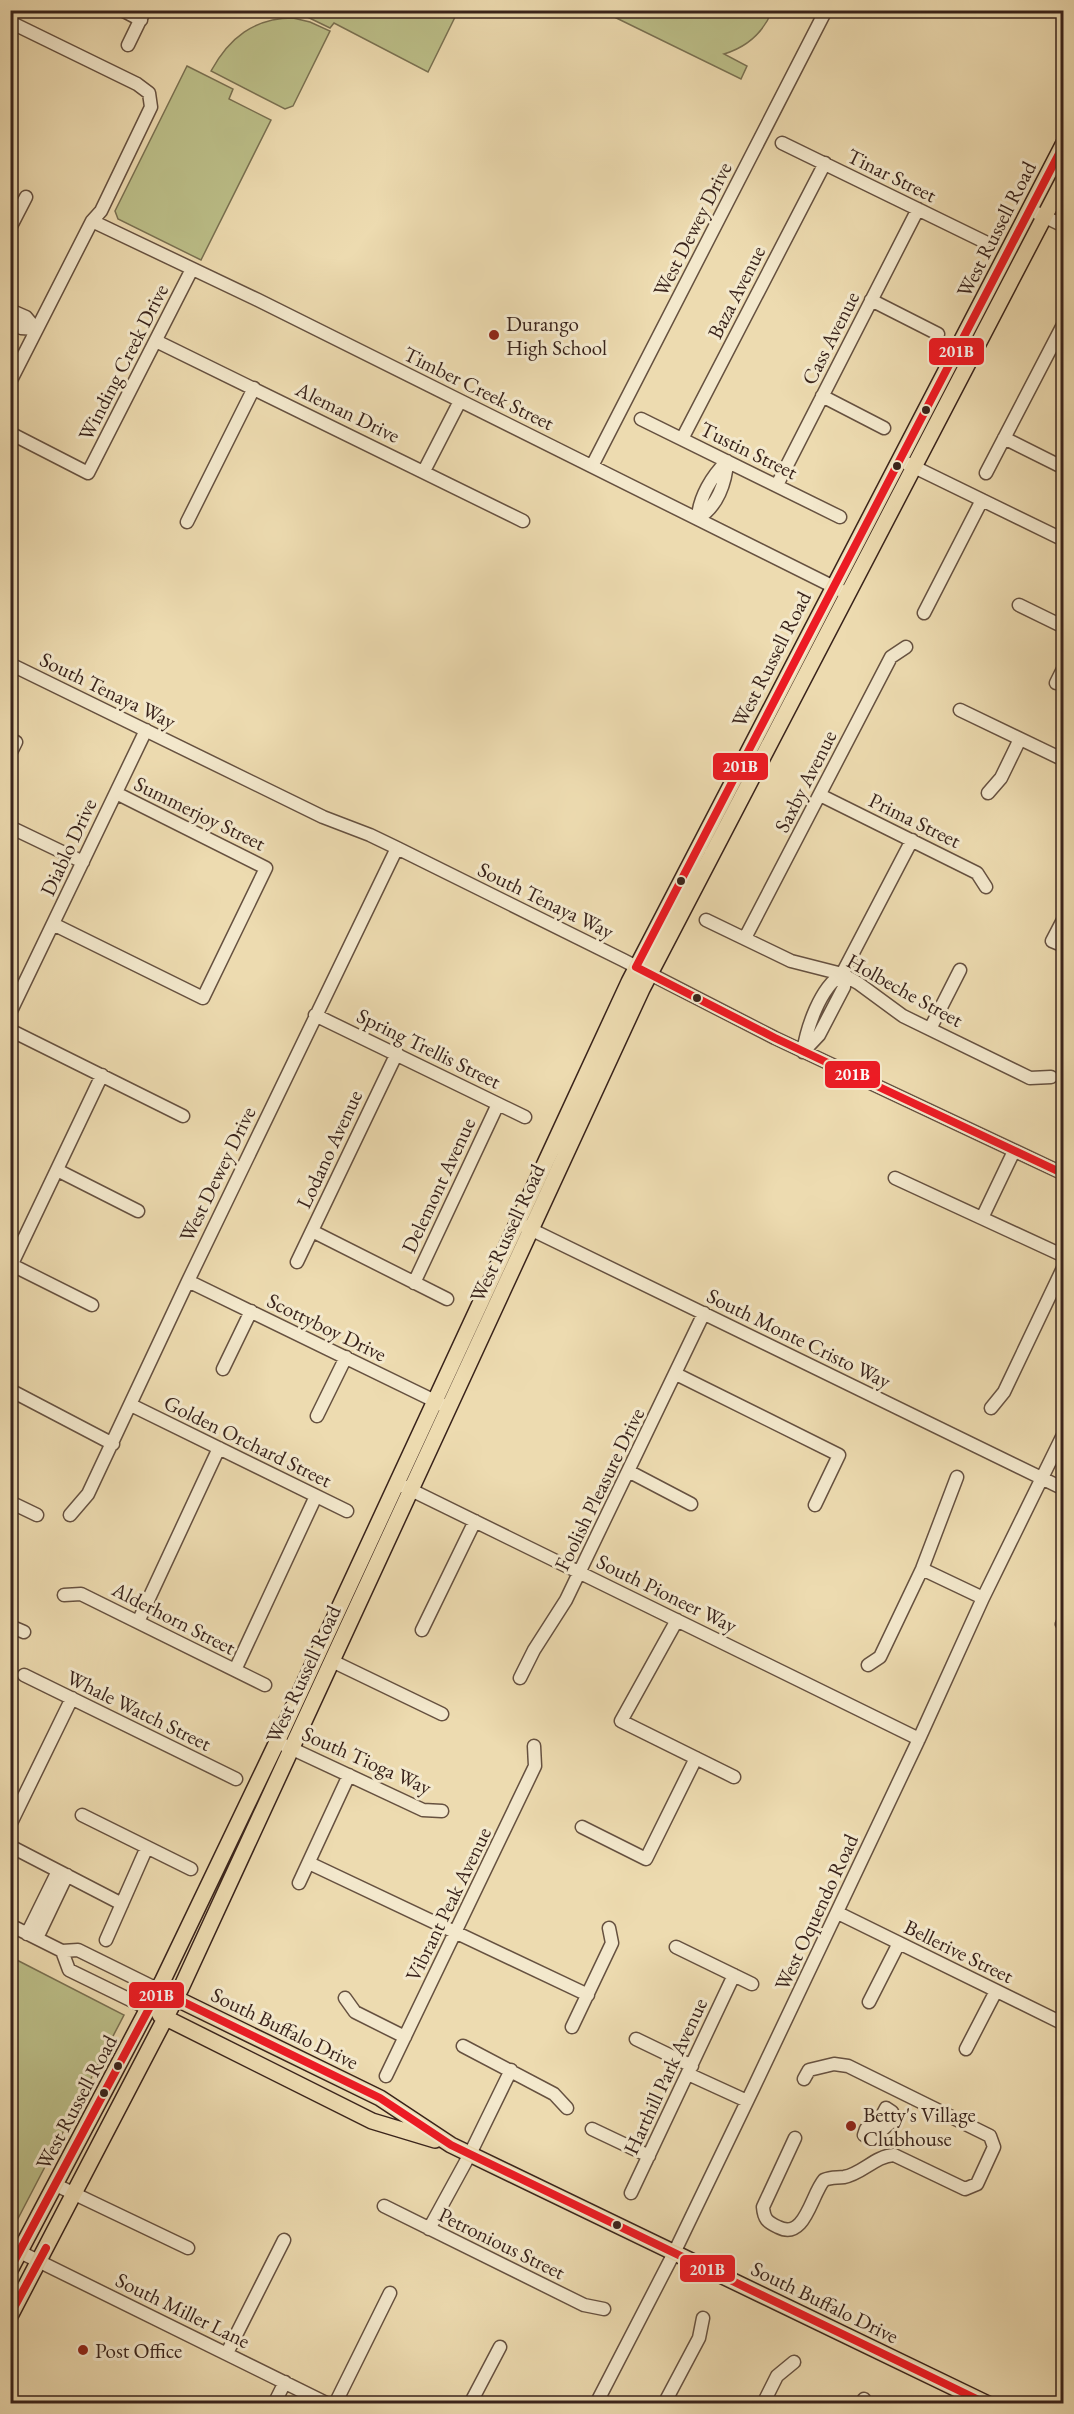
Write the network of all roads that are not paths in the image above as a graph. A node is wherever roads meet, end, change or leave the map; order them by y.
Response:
1 (122, 10) edge
2 (826, 10) edge
3 (143, 15) edge
4 (10, 22) edge
5 (128, 45) dead end
6 (783, 143) dead end
7 (1064, 143) edge
8 (825, 163) junction
9 (1064, 179) edge
10 (26, 197) dead end
11 (918, 209) junction
12 (1037, 213) junction
13 (92, 221) junction
14 (1064, 226) edge
15 (10, 228) edge
16 (985, 242) dead end
17 (192, 269) junction
18 (871, 300) junction
19 (10, 310) edge
20 (10, 322) edge
21 (1064, 323) edge
22 (36, 329) junction
23 (938, 334) dead end
24 (156, 341) junction
25 (10, 382) edge
26 (254, 388) junction
27 (822, 396) junction
28 (460, 401) junction
29 (641, 419) dead end
30 (884, 428) dead end
31 (10, 433) edge
32 (1004, 438) junction
33 (682, 439) junction
34 (900, 459) junction
35 (726, 461) junction
36 (592, 466) junction
37 (914, 466) junction
38 (1064, 468) edge
39 (424, 471) junction
40 (986, 473) dead end
41 (777, 485) junction
42 (982, 500) junction
43 (840, 517) dead end
44 (698, 518) junction
45 (523, 521) dead end
46 (187, 522) dead end
47 (1064, 540) edge
48 (833, 586) junction
49 (847, 594) junction
50 (1019, 605) dead end
51 (924, 613) dead end
52 (1064, 627) edge
53 (906, 647) dead end
54 (10, 663) edge
55 (1064, 667) edge
56 (1056, 683) dead end
57 (960, 710) dead end
58 (147, 730) junction
59 (1020, 739) junction
60 (1064, 760) edge
61 (116, 793) junction
62 (988, 793) dead end
63 (820, 795) junction
64 (10, 827) edge
65 (912, 840) junction
66 (397, 848) junction
67 (82, 861) junction
68 (986, 886) dead end
69 (1064, 918) edge
70 (706, 920) dead end
71 (53, 924) junction
72 (745, 938) junction
73 (1058, 944) edge
74 (643, 970) junction
75 (960, 970) dead end
76 (842, 974) junction
77 (10, 1013) edge
78 (315, 1015) junction
79 (930, 1029) junction
80 (10, 1030) edge
81 (803, 1052) junction
82 (396, 1053) junction
83 (102, 1075) junction
84 (1051, 1077) dead end
85 (498, 1104) junction
86 (183, 1116) dead end
87 (525, 1117) dead end
88 (1014, 1151) junction
89 (57, 1170) junction
90 (1064, 1174) edge
91 (895, 1178) dead end
92 (138, 1211) dead end
93 (982, 1218) junction
94 (517, 1223) junction
95 (532, 1230) junction
96 (312, 1231) junction
97 (1064, 1256) edge
98 (297, 1262) dead end
99 (11, 1266) edge
100 (1064, 1266) edge
101 (188, 1281) junction
102 (414, 1283) junction
103 (447, 1299) dead end
104 (92, 1305) dead end
105 (251, 1311) junction
106 (704, 1313) junction
107 (346, 1358) junction
108 (223, 1369) dead end
109 (676, 1374) junction
110 (10, 1390) edge
111 (434, 1400) junction
112 (131, 1405) junction
113 (449, 1407) junction
114 (991, 1407) dead end
115 (317, 1416) dead end
116 (1064, 1433) edge
117 (113, 1444) junction
118 (219, 1448) junction
119 (630, 1472) junction
120 (957, 1477) dead end
121 (1042, 1479) junction
122 (396, 1483) junction
123 (1064, 1489) edge
124 (411, 1490) junction
125 (316, 1496) junction
126 (10, 1502) edge
127 (691, 1504) dead end
128 (815, 1505) dead end
129 (347, 1511) dead end
130 (37, 1515) dead end
131 (70, 1515) dead end
132 (476, 1521) junction
133 (922, 1569) junction
134 (580, 1572) junction
135 (64, 1595) dead end
136 (983, 1598) junction
137 (677, 1620) junction
138 (138, 1622) junction
139 (10, 1626) edge
140 (422, 1630) dead end
141 (24, 1632) dead end
142 (332, 1662) junction
143 (868, 1665) dead end
144 (235, 1670) junction
145 (24, 1675) dead end
146 (520, 1677) dead end
147 (265, 1685) dead end
148 (72, 1698) junction
149 (442, 1714) dead end
150 (919, 1739) junction
151 (284, 1745) junction
152 (534, 1746) dead end
153 (696, 1758) junction
154 (349, 1775) junction
155 (734, 1777) dead end
156 (236, 1779) dead end
157 (442, 1811) dead end
158 (82, 1815) dead end
159 (10, 1825) edge
160 (582, 1827) dead end
161 (10, 1846) edge
162 (147, 1847) junction
163 (309, 1863) junction
164 (192, 1869) dead end
165 (63, 1873) junction
166 (299, 1884) dead end
167 (122, 1904) junction
168 (838, 1913) junction
169 (10, 1925) edge
170 (609, 1928) dead end
171 (456, 1932) junction
172 (32, 1936) junction
173 (106, 1940) dead end
174 (899, 1943) junction
175 (676, 1947) dead end
176 (62, 1951) junction
177 (734, 1975) junction
178 (752, 1984) dead end
179 (159, 1990) junction
180 (996, 1990) junction
181 (588, 1995) junction
182 (176, 1998) junction
183 (345, 1998) dead end
184 (869, 2002) dead end
185 (149, 2009) junction
186 (166, 2018) junction
187 (1064, 2024) edge
188 (572, 2027) dead end
189 (405, 2037) junction
190 (636, 2039) dead end
191 (463, 2046) dead end
192 (966, 2049) dead end
193 (512, 2070) junction
194 (690, 2070) junction
195 (386, 2076) dead end
196 (804, 2079) dead end
197 (747, 2101) junction
198 (567, 2108) dead end
199 (592, 2129) dead end
200 (795, 2138) dead end
201 (451, 2145) junction
202 (470, 2154) junction
203 (649, 2156) junction
204 (56, 2185) junction
205 (631, 2193) dead end
206 (75, 2194) junction
207 (384, 2206) dead end
208 (429, 2229) junction
209 (284, 2240) dead end
210 (188, 2248) dead end
211 (20, 2252) junction
212 (674, 2253) junction
213 (40, 2261) junction
214 (10, 2270) edge
215 (390, 2293) dead end
216 (604, 2309) dead end
217 (10, 2316) edge
218 (703, 2318) dead end
219 (500, 2346) dead end
220 (227, 2353) junction
221 (794, 2362) dead end
222 (285, 2382) junction
223 (274, 2403) edge
224 (328, 2403) edge
225 (335, 2403) edge
226 (470, 2403) edge
227 (596, 2403) edge
228 (664, 2403) edge
229 (763, 2403) edge
230 (988, 2403) edge

1 - 3 street
2 - 36 street, West Dewey Drive
3 - 5 street
4 - 13 street
6 - 8 street, Tinar Street
7 - 12 main road, West Russell Road
8 - 11 street, Tinar Street
8 - 33 street, Baza Avenue
9 - 12 main road, West Russell Road
10 - 15 street
11 - 16 street, Tinar Street
11 - 18 street, Cass Avenue
12 - 14 street
12 - 34 main road, West Russell Road
12 - 37 main road, West Russell Road
13 - 17 street, Timber Creek Street
13 - 22 street
17 - 24 street, Winding Creek Drive
17 - 28 street, Timber Creek Street
18 - 23 street
18 - 27 street, Cass Avenue
19 - 22 street
20 - 22 street
21 - 32 street
22 - 25 street
24 - 26 street, Aleman Drive
24 - 31 street, Winding Creek Drive
26 - 39 street, Aleman Drive
26 - 46 street
27 - 30 street
27 - 41 street, Cass Avenue
28 - 36 street, Timber Creek Street
28 - 39 street
29 - 33 street, Tustin Street
32 - 38 street
32 - 40 street
33 - 35 street, Tustin Street
34 - 37 street
34 - 48 main road, West Russell Road
35 - 41 street, Tustin Street
35 - 44 street
36 - 44 street, Timber Creek Street
37 - 42 street
37 - 49 main road, West Russell Road
39 - 45 street, Aleman Drive
41 - 43 street, Tustin Street
42 - 47 street
42 - 51 street
44 - 48 street, Timber Creek Street
48 - 49 street, Timber Creek Street
48 - 74 main road, West Russell Road
49 - 74 main road, West Russell Road
50 - 52 street
53 - 63 street, Saxby Avenue
54 - 58 street, South Tenaya Way
55 - 56 street
57 - 59 street
58 - 61 street, Diablo Drive
58 - 66 street, South Tenaya Way
59 - 60 street
59 - 62 street
61 - 67 street, Diablo Drive
61 - 71 street, Summerjoy Street
63 - 65 street, Prima Street
63 - 72 street, Saxby Avenue
64 - 67 street
65 - 68 street, Prima Street
65 - 76 street
66 - 74 street, South Tenaya Way
66 - 78 street, West Dewey Drive
67 - 71 street, Diablo Drive
69 - 73 street
70 - 72 street, Holbeche Street
71 - 77 street, Diablo Drive
72 - 76 street, Holbeche Street
74 - 81 street, South Tenaya Way
74 - 94 main road, West Russell Road
74 - 95 main road, West Russell Road
75 - 79 street
76 - 79 street, Holbeche Street
76 - 81 street
78 - 82 street, Spring Trellis Street
78 - 101 street, West Dewey Drive
79 - 84 street, Holbeche Street
80 - 83 street
81 - 88 street, South Tenaya Way
82 - 85 street, Spring Trellis Street
82 - 96 street, Lodano Avenue
83 - 86 street
83 - 89 street
85 - 87 street, Spring Trellis Street
85 - 102 street, Delemont Avenue
88 - 90 street, South Tenaya Way
88 - 93 street
89 - 92 street
89 - 99 street
91 - 93 street
93 - 97 street
94 - 95 street, South Monte Cristo Way
94 - 111 main road, West Russell Road
95 - 106 street, South Monte Cristo Way
95 - 113 main road, West Russell Road
96 - 98 street, Lodano Avenue
96 - 102 street
99 - 104 street
100 - 114 street
101 - 105 street, Scottyboy Drive
101 - 112 street, West Dewey Drive
102 - 103 street
105 - 107 street, Scottyboy Drive
105 - 108 street
106 - 109 street, Foolish Pleasure Drive
106 - 121 street, South Monte Cristo Way
107 - 111 street, Scottyboy Drive
107 - 115 street
109 - 119 street, Foolish Pleasure Drive
109 - 128 street
110 - 117 street
111 - 113 street, Scottyboy Drive
111 - 122 main road, West Russell Road
112 - 117 street, West Dewey Drive
112 - 118 street, Golden Orchard Street
113 - 124 main road, West Russell Road
116 - 121 street, West Oquendo Road
117 - 131 street, West Dewey Drive
118 - 125 street, Golden Orchard Street
118 - 138 street
119 - 127 street
119 - 134 street, Foolish Pleasure Drive
120 - 133 street
121 - 123 street, South Monte Cristo Way
121 - 136 street, West Oquendo Road
122 - 124 street, South Pioneer Way
122 - 151 main road, West Russell Road
124 - 132 street, South Pioneer Way
124 - 142 main road, West Russell Road
125 - 129 street, Golden Orchard Street
125 - 144 street
126 - 130 street
132 - 134 street, South Pioneer Way
132 - 140 street
133 - 136 street
133 - 143 street
134 - 137 street, South Pioneer Way
134 - 146 street, Foolish Pleasure Drive
135 - 138 street, Alderhorn Street
136 - 150 street, West Oquendo Road
137 - 150 street, South Pioneer Way
137 - 153 street
138 - 144 street, Alderhorn Street
139 - 141 street
142 - 149 street
142 - 151 main road, West Russell Road
144 - 147 street, Alderhorn Street
145 - 148 street, Whale Watch Street
148 - 156 street, Whale Watch Street
148 - 159 street
150 - 168 street, West Oquendo Road
151 - 154 street, South Tioga Way
151 - 179 main road, West Russell Road
151 - 182 main road, West Russell Road
152 - 171 street, Vibrant Peak Avenue
153 - 155 street
153 - 160 street
154 - 157 street, South Tioga Way
154 - 163 street
158 - 162 street
161 - 165 street
162 - 164 street
162 - 167 street
163 - 166 street
163 - 171 street
165 - 167 street
165 - 172 street
167 - 173 street
168 - 174 street, Bellerive Street
168 - 197 street, West Oquendo Road
169 - 172 street, South Buffalo Drive
170 - 181 street
171 - 181 street
171 - 189 street, Vibrant Peak Avenue
172 - 176 street, South Buffalo Drive
174 - 180 street, Bellerive Street
174 - 184 street
175 - 177 street
176 - 179 street, South Buffalo Drive
176 - 185 street, South Buffalo Drive
177 - 178 street
177 - 194 street, Harthill Park Avenue
179 - 182 main road, South Buffalo Drive
179 - 185 main road, West Russell Road
180 - 187 street, Bellerive Street
180 - 192 street
181 - 188 street
182 - 186 main road, West Russell Road
182 - 201 main road, South Buffalo Drive
183 - 189 street
185 - 186 main road, South Buffalo Drive
185 - 204 main road, West Russell Road
186 - 201 main road, South Buffalo Drive
186 - 206 main road, West Russell Road
189 - 195 street, Vibrant Peak Avenue
190 - 194 street
191 - 193 street
193 - 198 street
193 - 202 street
194 - 197 street
194 - 203 street, Harthill Park Avenue
196 - 200 street
197 - 212 street, West Oquendo Road
199 - 203 street
201 - 202 main road, South Buffalo Drive
202 - 208 street
202 - 212 main road, South Buffalo Drive
203 - 205 street, Harthill Park Avenue
204 - 206 street
204 - 211 main road, West Russell Road
206 - 210 street
206 - 213 main road, West Russell Road
207 - 208 street, Petronious Street
208 - 216 street, Petronious Street
209 - 220 street
211 - 213 street, South Miller Lane
211 - 214 main road, West Russell Road
212 - 227 street, West Oquendo Road
212 - 230 main road, South Buffalo Drive
213 - 217 main road, West Russell Road
213 - 220 street, South Miller Lane
215 - 225 street
218 - 228 street
219 - 226 street
220 - 222 street, South Miller Lane
221 - 229 street
222 - 223 street
222 - 224 street, South Miller Lane

